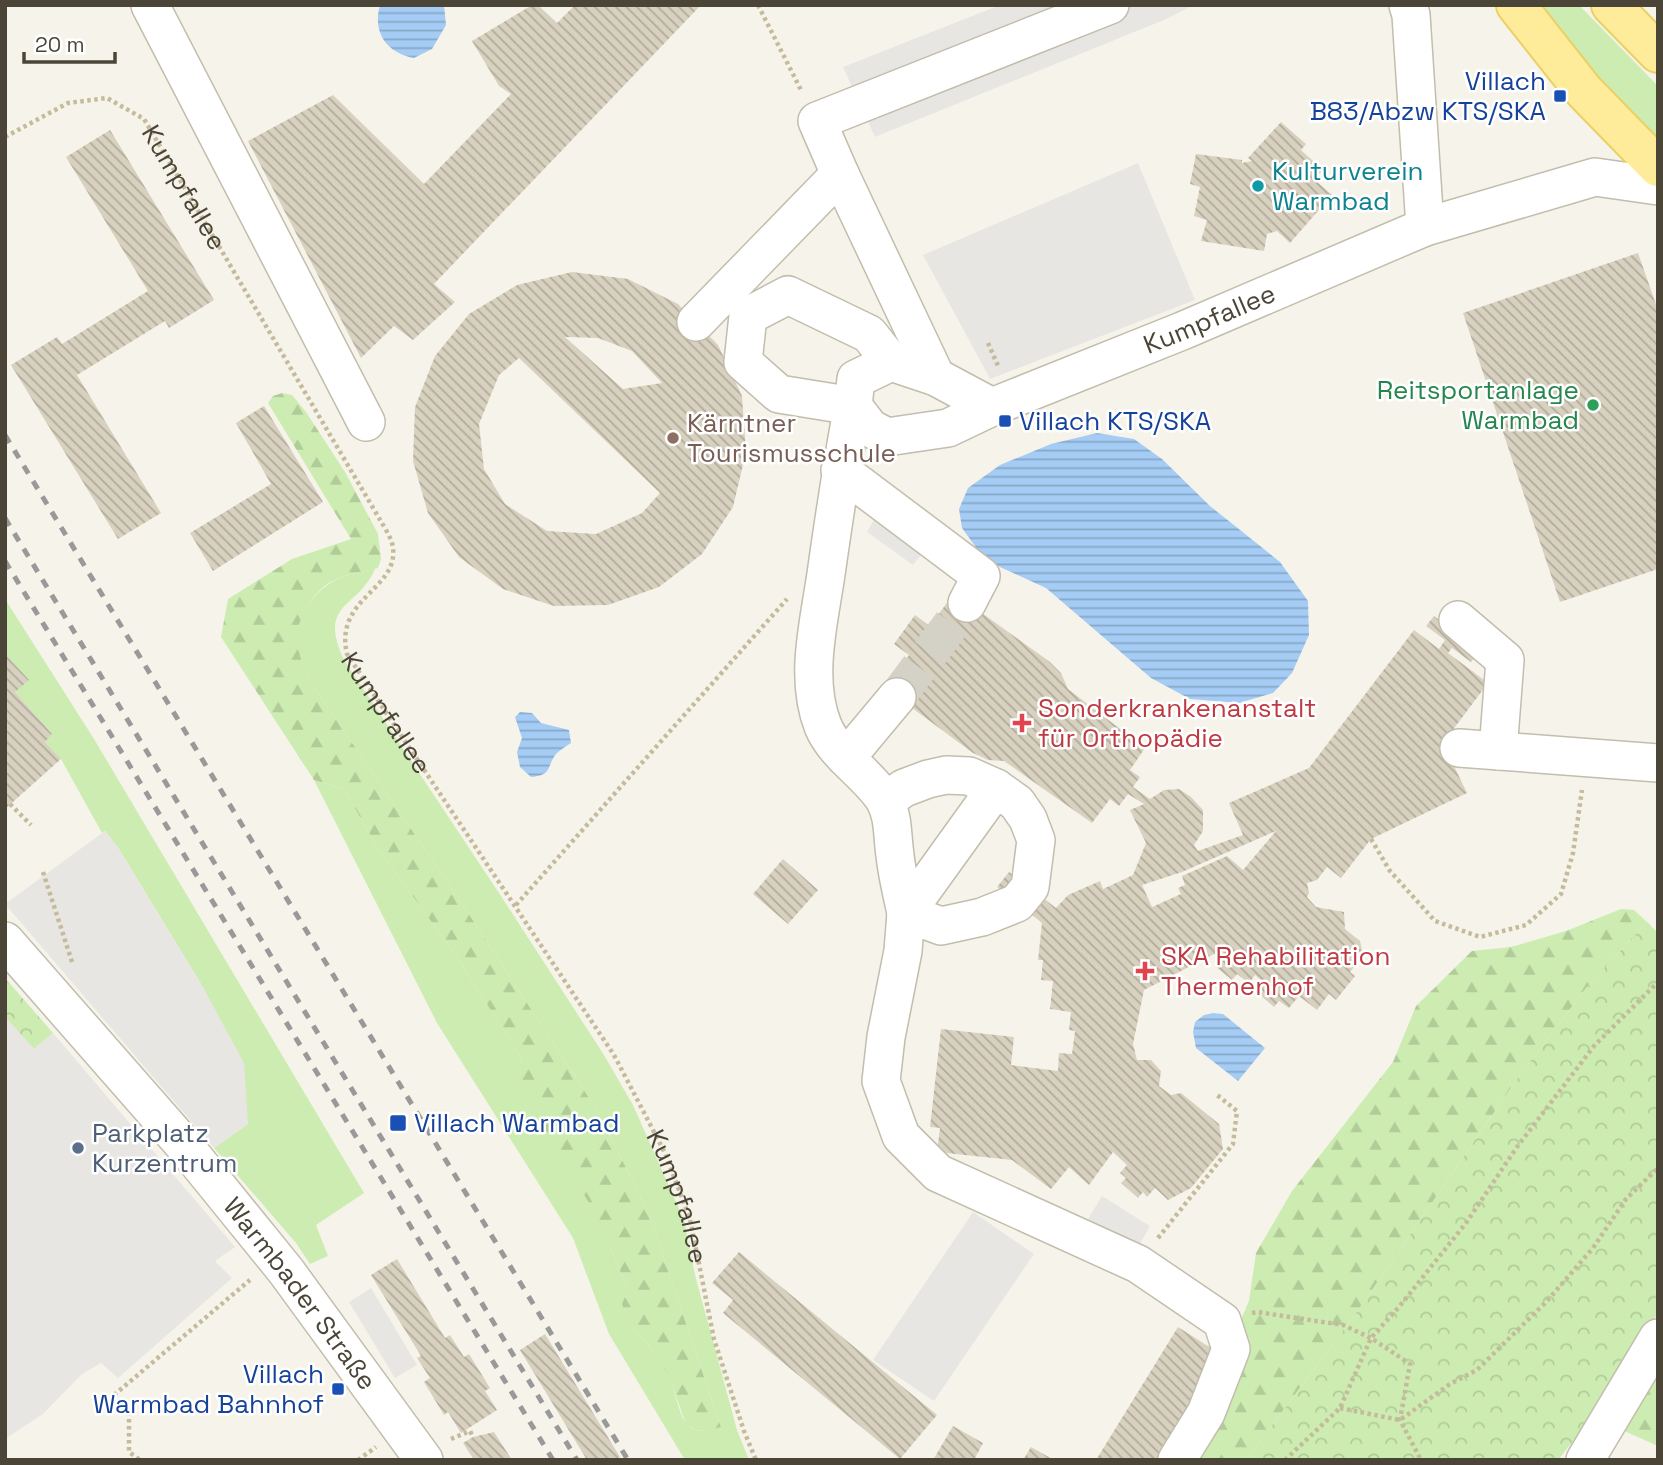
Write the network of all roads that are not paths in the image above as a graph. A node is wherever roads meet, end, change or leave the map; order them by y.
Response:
1 (150, 5) edge
2 (1110, 5) edge
3 (1408, 5) edge
4 (1516, 5) edge
5 (1611, 5) edge
6 (1658, 53) edge
7 (1658, 167) edge
8 (840, 174) junction
9 (1658, 186) edge
10 (1425, 227) junction
11 (696, 322) dead end
12 (891, 362) junction
13 (936, 377) junction
14 (853, 406) junction
15 (992, 407) junction
16 (366, 422) dead end
17 (840, 470) junction
18 (967, 603) tunnel mouth
19 (1458, 620) dead end
20 (897, 697) tunnel mouth
21 (1459, 748) dead end
22 (1498, 751) junction
23 (846, 758) junction
24 (1658, 763) edge
25 (996, 788) junction
26 (885, 801) junction
27 (906, 913) junction
28 (5, 941) edge
29 (1658, 1338) edge
30 (424, 1460) edge
31 (1177, 1460) edge
32 (1585, 1460) edge

1 - 16 street
2 - 8 street
3 - 10 street
4 - 7 main road
5 - 6 main road
8 - 11 street
8 - 13 street
9 - 10 street, Kumpfallee
10 - 15 street, Kumpfallee
12 - 13 street
12 - 14 street
12 - 14 street
13 - 15 street
14 - 15 street, Kumpfallee
14 - 17 street
17 - 18 street
17 - 23 street
19 - 22 street
20 - 23 street
21 - 22 street
22 - 24 street
23 - 26 street
25 - 26 street
25 - 27 street
25 - 27 street
26 - 27 street
27 - 31 street
28 - 30 street, Warmbader Straße
29 - 32 street

